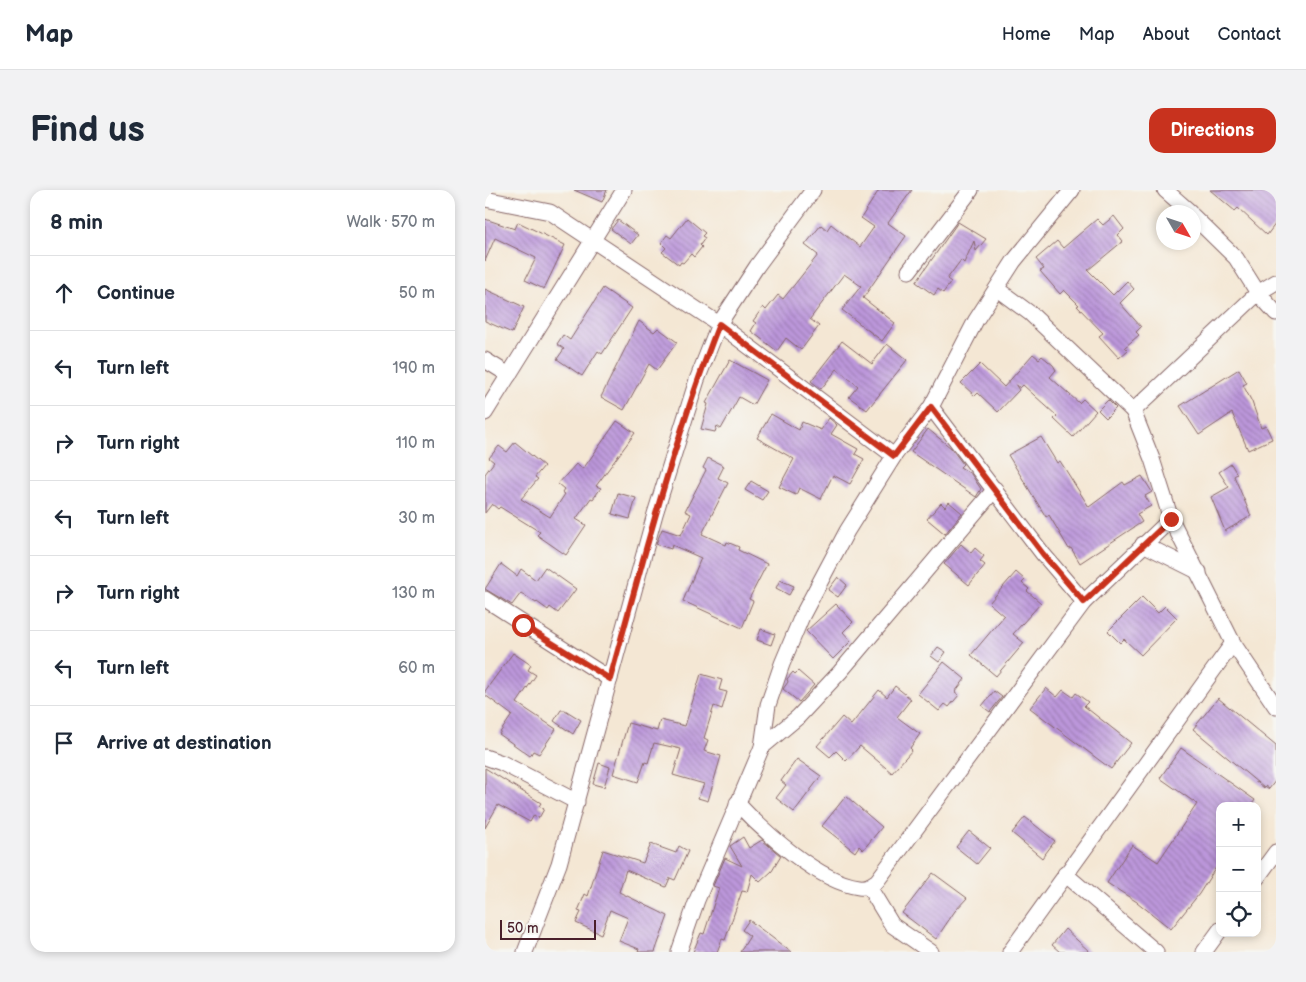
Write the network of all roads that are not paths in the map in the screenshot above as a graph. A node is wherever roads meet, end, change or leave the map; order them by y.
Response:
1 (624, 190) edge
2 (813, 190) edge
3 (971, 190) edge
4 (1072, 190) edge
5 (1165, 190) edge
6 (485, 198) edge
7 (1182, 205) edge
8 (1201, 224) edge
9 (592, 239) junction
10 (909, 271) dead end
11 (1276, 282) edge
12 (997, 289) junction
13 (1258, 293) junction
14 (1276, 313) edge
15 (719, 324) junction
16 (485, 360) edge
17 (509, 375) junction
18 (931, 407) junction
19 (1133, 411) junction
20 (485, 413) edge
21 (894, 456) junction
22 (995, 489) junction
23 (1171, 519) junction
24 (1143, 544) junction
25 (1199, 572) junction
26 (485, 599) edge
27 (1084, 602) junction
28 (1233, 644) junction
29 (610, 679) junction
30 (1276, 707) edge
31 (762, 747) junction
32 (485, 757) edge
33 (577, 802) junction
34 (737, 803) junction
35 (1276, 852) edge
36 (1261, 873) edge
37 (1065, 874) junction
38 (869, 886) junction
39 (1216, 936) edge
40 (525, 952) edge
41 (679, 952) edge
42 (931, 952) edge
43 (1010, 952) edge
44 (1156, 952) edge
45 (1204, 952) edge

1 - 9 street
2 - 15 street
3 - 10 street
4 - 12 street
5 - 7 street
6 - 9 street
8 - 13 street
9 - 15 street
9 - 17 street
11 - 13 street
12 - 18 street
12 - 19 street
13 - 14 street
13 - 19 street
15 - 21 street
15 - 29 street
16 - 17 street
17 - 20 street
18 - 21 street
18 - 22 street
19 - 23 street
21 - 31 street
22 - 27 street
22 - 31 street
23 - 24 street
23 - 25 street
24 - 25 street
24 - 27 street
25 - 28 street
26 - 29 street
27 - 38 street
28 - 30 street
28 - 37 street
29 - 33 street
31 - 34 street
32 - 33 street
33 - 40 street
34 - 38 street
34 - 41 street
35 - 36 street
37 - 43 street
37 - 44 street
38 - 42 street
39 - 45 street

